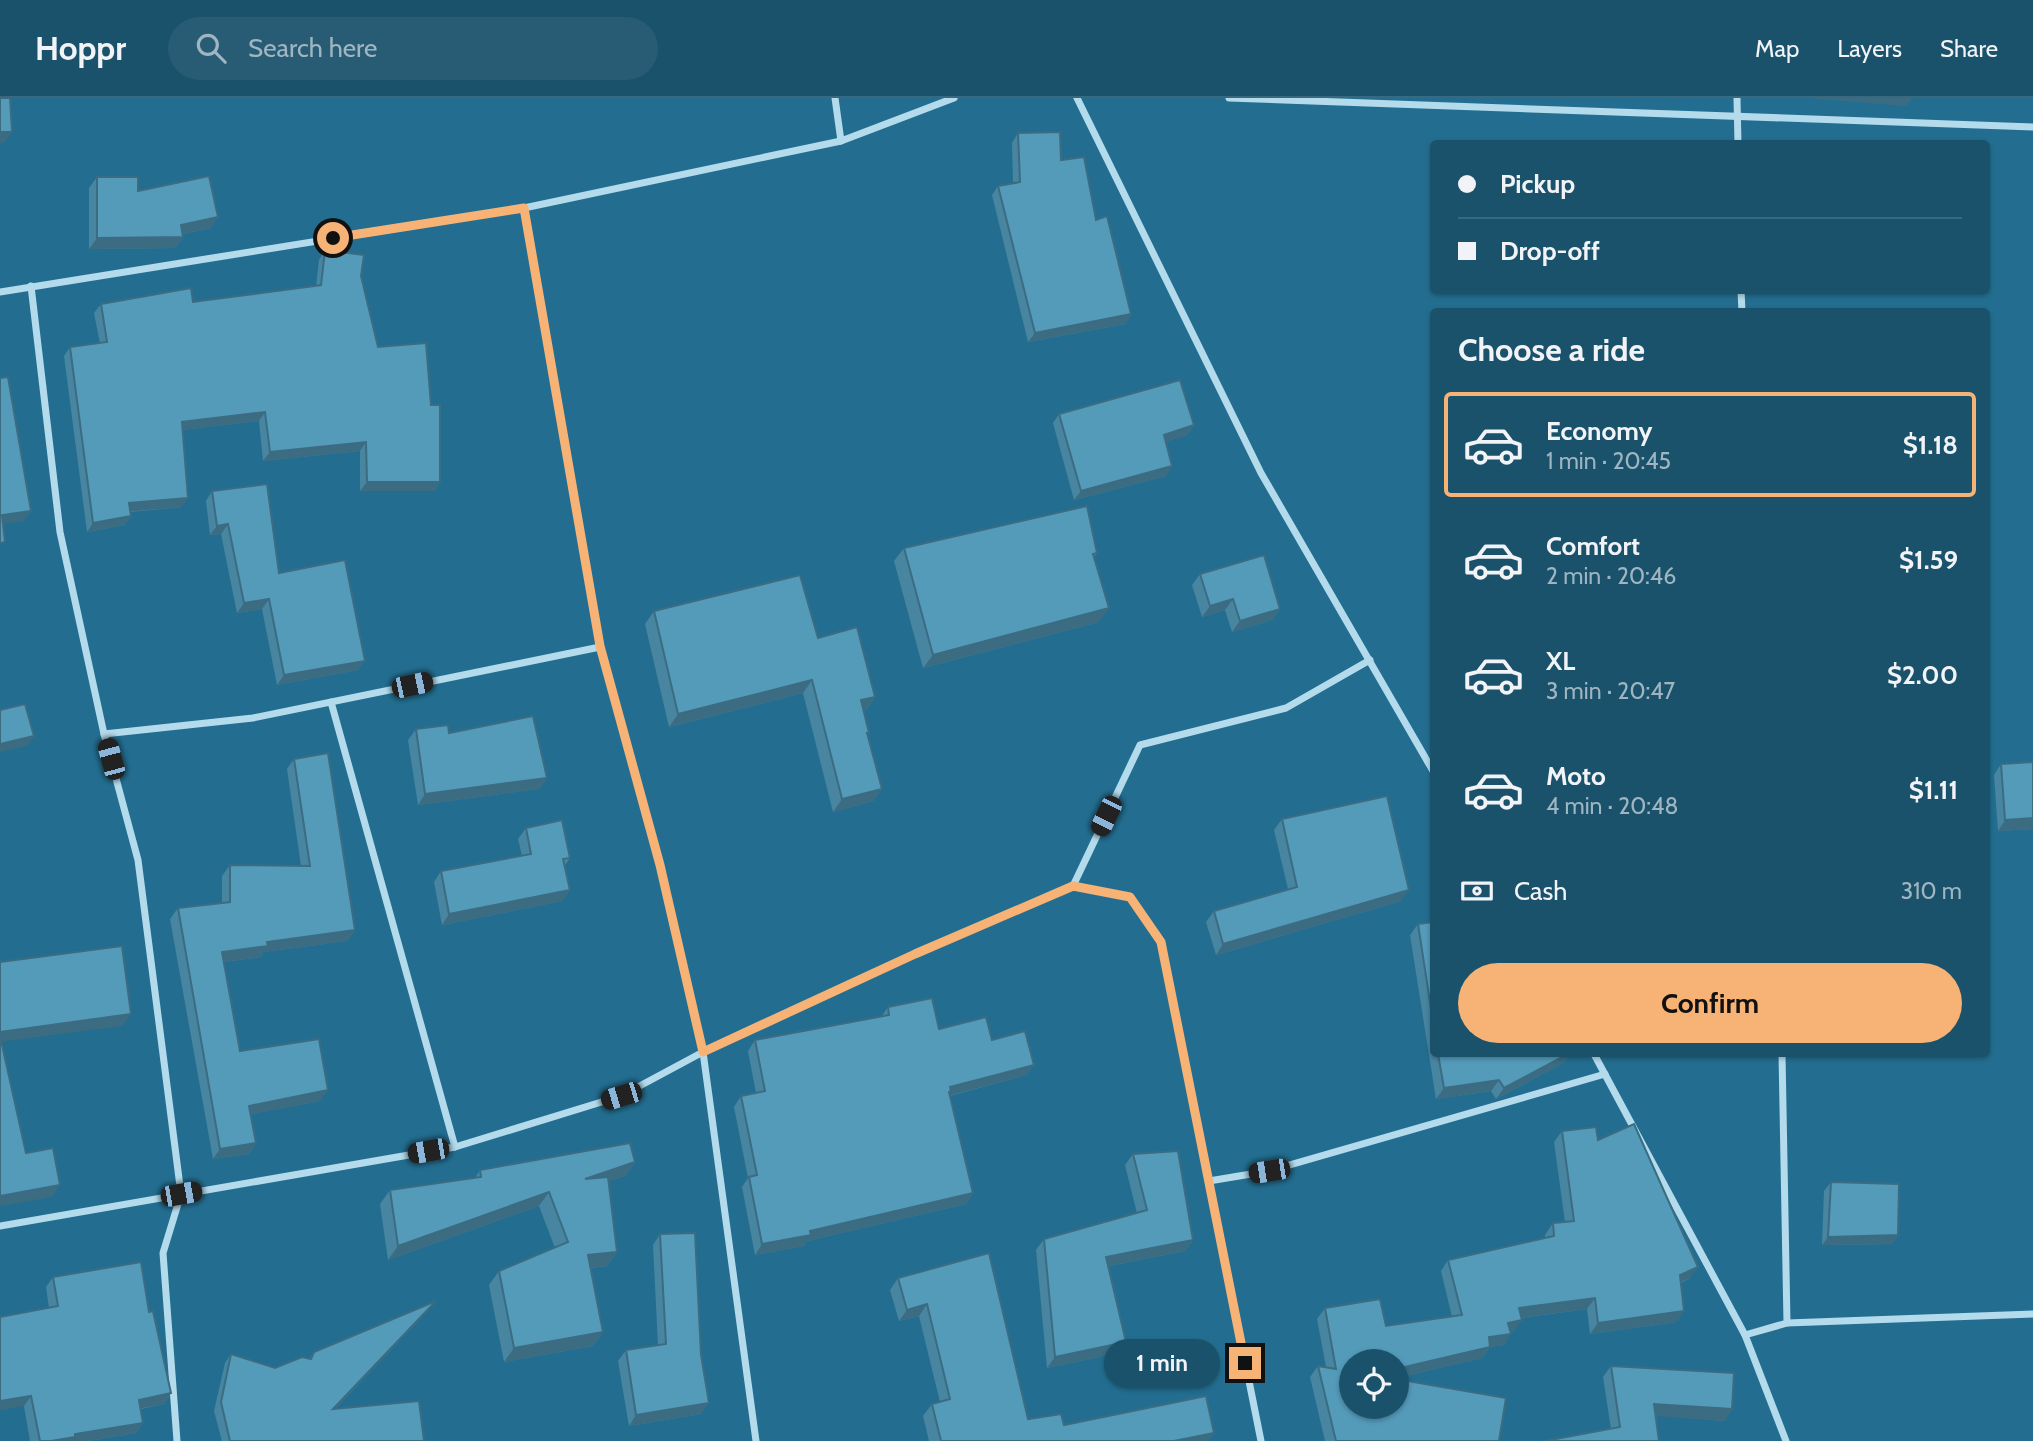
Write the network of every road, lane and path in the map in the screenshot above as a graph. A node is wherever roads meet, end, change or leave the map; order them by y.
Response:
1 (835, 98) edge
2 (954, 98) edge
3 (1077, 98) edge
4 (1229, 98) edge
5 (1737, 98) edge
6 (1737, 116) junction
7 (2033, 127) edge
8 (1738, 140) edge
9 (841, 141) junction
10 (524, 208) junction
11 (31, 286) junction
12 (0, 292) edge
13 (600, 646) junction
14 (1370, 660) junction
15 (331, 702) junction
16 (104, 734) junction
17 (1430, 766) edge
18 (1073, 886) junction
19 (703, 1052) junction
20 (1596, 1057) edge
21 (1783, 1057) edge
22 (1605, 1074) junction
23 (455, 1147) junction
24 (1209, 1181) junction
25 (181, 1194) junction
26 (0, 1226) edge
27 (2033, 1314) edge
28 (1787, 1323) junction
29 (1745, 1335) junction
30 (177, 1441) edge
31 (756, 1441) edge
32 (1261, 1441) edge
33 (1786, 1441) edge

1 - 9 street
2 - 9 street
3 - 14 street
4 - 6 street
5 - 6 street
6 - 7 street
6 - 8 street
9 - 10 street
10 - 11 street
10 - 13 street
11 - 12 street
11 - 16 street
13 - 15 street
13 - 19 street
14 - 17 street
14 - 18 street
15 - 16 street
15 - 23 street
16 - 25 street
18 - 19 street
18 - 24 street
19 - 23 street
19 - 31 street
20 - 22 street
21 - 28 street
22 - 24 street
22 - 29 street
23 - 25 street
24 - 32 street
25 - 26 street
25 - 30 street
27 - 28 street
28 - 29 street
29 - 33 street

